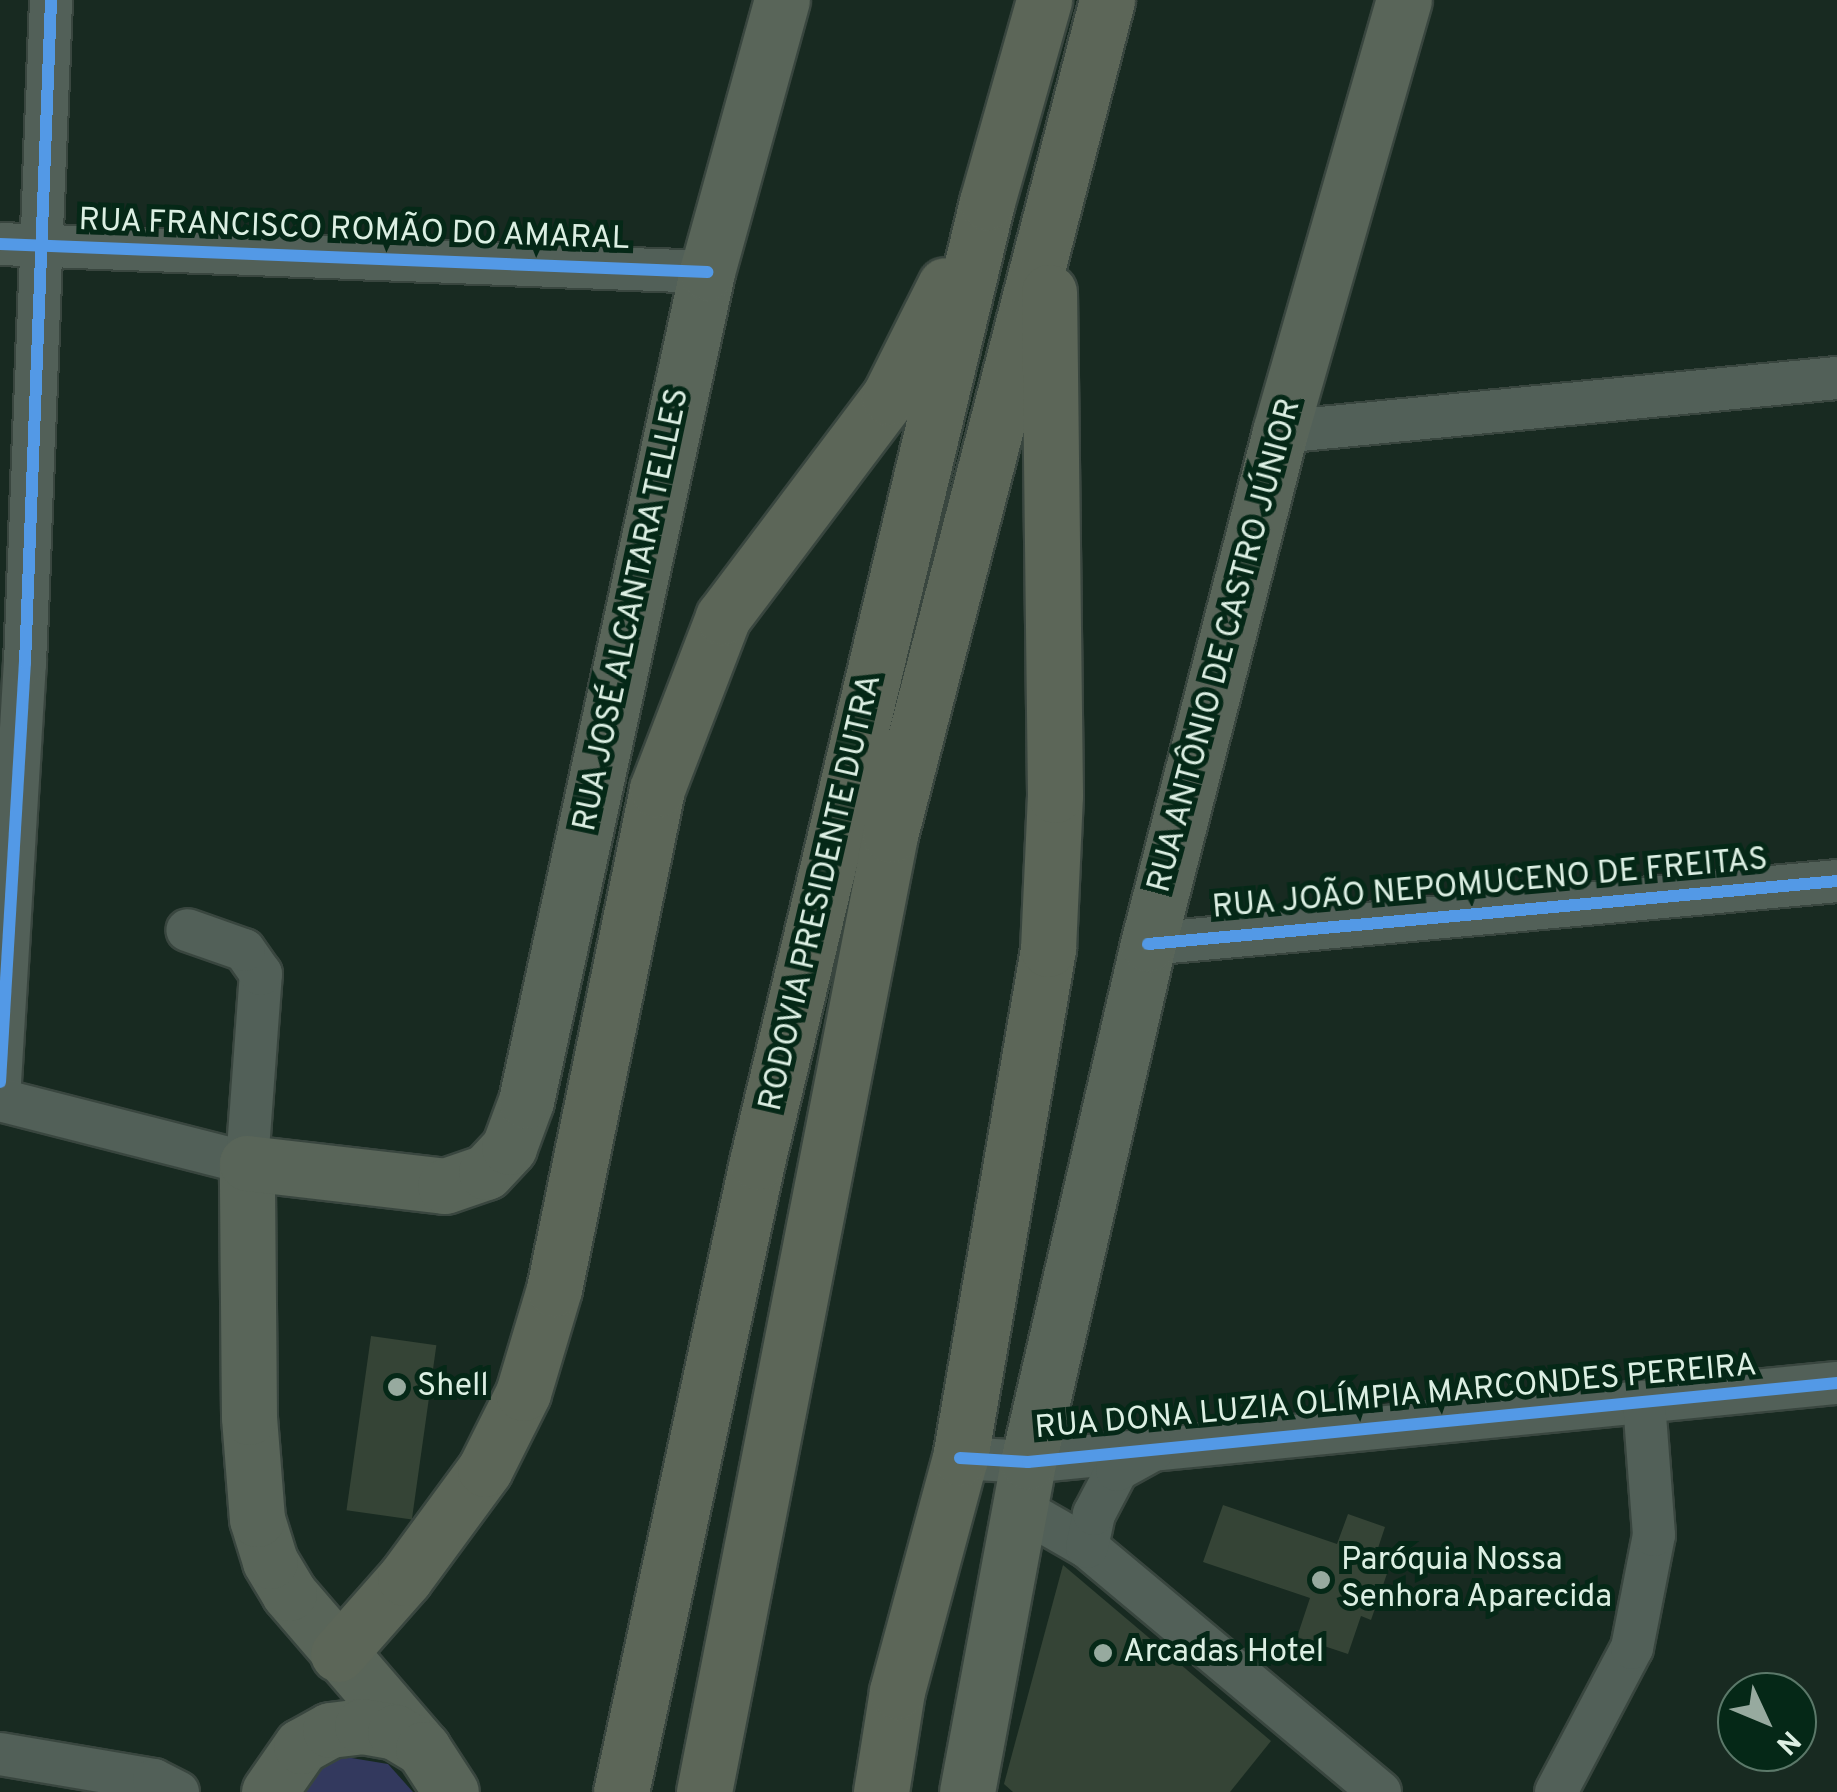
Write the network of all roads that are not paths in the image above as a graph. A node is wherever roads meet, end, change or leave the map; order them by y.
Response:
1 (51, 0) edge
2 (782, 0) edge
3 (1044, 0) edge
4 (1107, 0) edge
5 (1404, 0) edge
6 (1054, 186) junction
7 (987, 202) junction
8 (0, 244) edge
9 (43, 246) junction
10 (706, 272) junction
11 (1837, 378) edge
12 (1280, 432) junction
13 (12, 662) edge
14 (1837, 880) edge
15 (188, 930) dead end
16 (1148, 944) junction
17 (0, 1082) edge
18 (0, 1100) edge
19 (247, 1162) junction
20 (1837, 1383) edge
21 (1644, 1402) junction
22 (1153, 1450) junction
23 (960, 1458) junction
24 (1024, 1485) junction
25 (1087, 1547) junction
26 (338, 1654) junction
27 (8, 1768) edge
28 (446, 1780) edge
29 (274, 1781) edge
30 (964, 1783) edge
31 (178, 1792) edge
32 (621, 1792) edge
33 (704, 1792) edge
34 (881, 1792) edge
35 (1380, 1792) edge
36 (1556, 1792) edge

1 - 9 street
2 - 10 main road, RUA JOSÉ ALCANTARA TELLES
3 - 7 highway, RODOVIA PRESIDENTE DUTRA
4 - 6 highway, RODOVIA PRESIDENTE DUTRA
5 - 12 main road, RUA ANTÔNIO DE CASTRO JÚNIOR
6 - 23 highway
6 - 33 highway, RODOVIA PRESIDENTE DUTRA
7 - 26 highway
7 - 32 highway, RODOVIA PRESIDENTE DUTRA
8 - 9 street, RUA FRANCISCO ROMÃO DO AMARAL
9 - 10 street, RUA FRANCISCO ROMÃO DO AMARAL
9 - 13 street
10 - 19 main road, RUA JOSÉ ALCANTARA TELLES
11 - 12 street
12 - 16 main road, RUA ANTÔNIO DE CASTRO JÚNIOR
13 - 17 street
14 - 16 street, RUA JOÃO NEPOMUCENO DE FREITAS
15 - 19 street
16 - 24 main road, RUA ANTÔNIO DE CASTRO JÚNIOR
18 - 19 street
19 - 26 main road
20 - 21 street, RUA DONA LUZIA OLÍMPIA MARCONDES PEREIRA
21 - 22 street, RUA DONA LUZIA OLÍMPIA MARCONDES PEREIRA
21 - 36 street
22 - 24 street, RUA DONA LUZIA OLÍMPIA MARCONDES PEREIRA
22 - 25 street
23 - 24 street, RUA DONA LUZIA OLÍMPIA MARCONDES PEREIRA
23 - 34 highway
24 - 25 street
24 - 30 main road, RUA ANTÔNIO DE CASTRO JÚNIOR
25 - 35 street
26 - 28 main road
26 - 29 main road
27 - 31 street
28 - 29 main road

